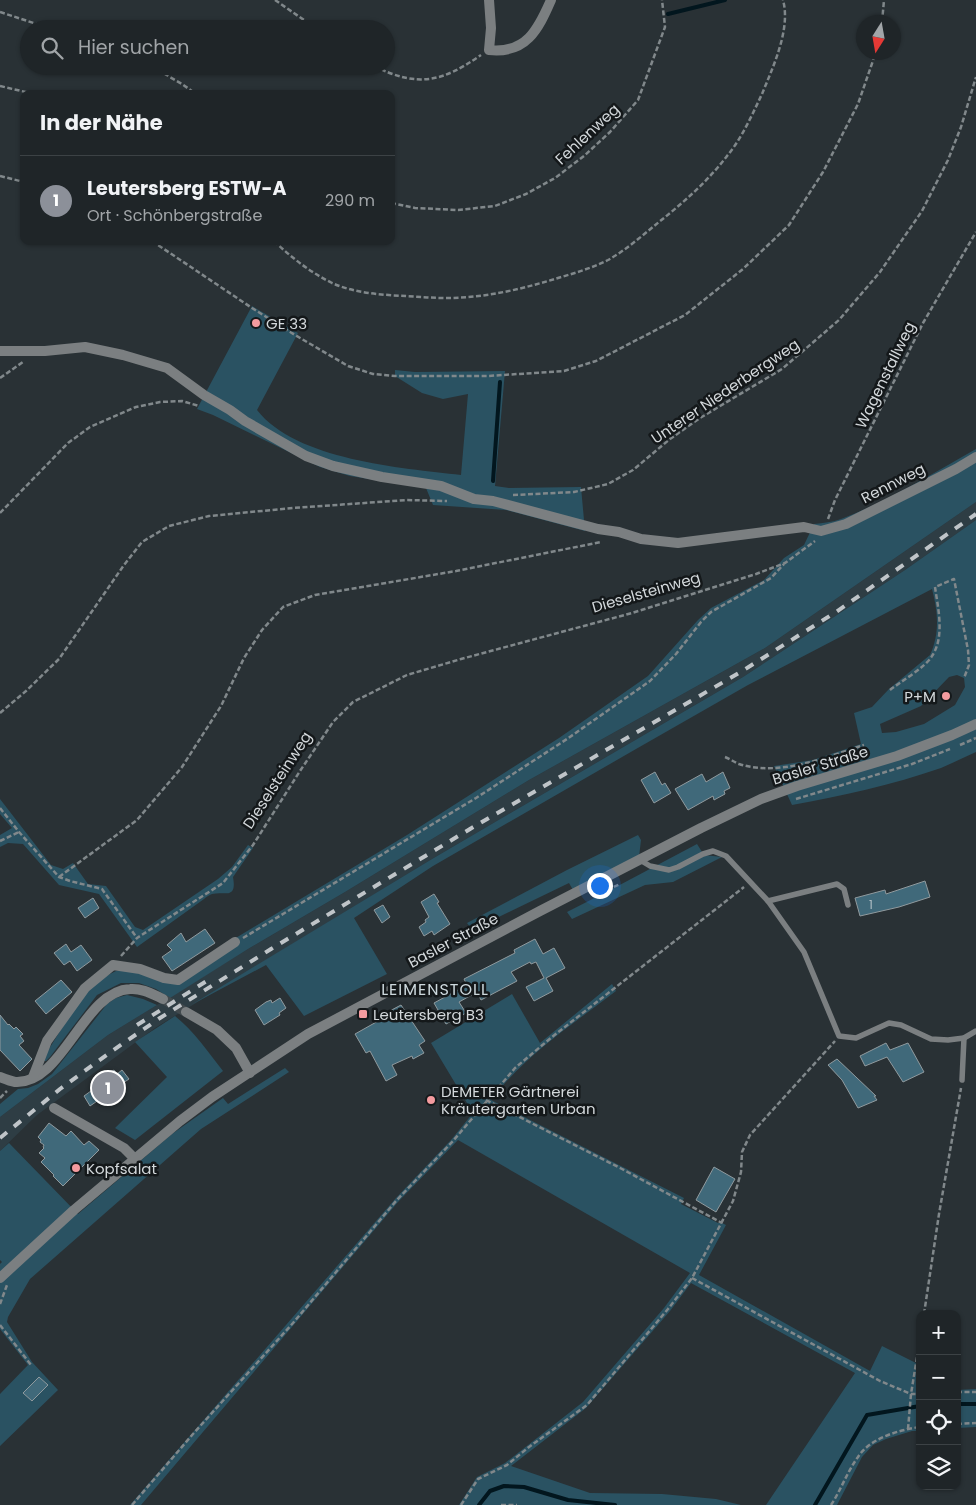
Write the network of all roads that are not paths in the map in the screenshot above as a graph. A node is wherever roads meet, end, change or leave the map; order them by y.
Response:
1 (488, 0) edge
2 (550, 0) edge
3 (0, 351) edge
4 (976, 457) edge
5 (976, 724) edge
6 (640, 860) junction
7 (768, 902) junction
8 (848, 905) dead end
9 (235, 942) road end
10 (163, 998) tunnel mouth
11 (186, 1012) tunnel mouth
12 (976, 1031) edge
13 (964, 1038) junction
14 (250, 1073) junction
15 (0, 1077) edge
16 (33, 1077) junction
17 (962, 1080) road end
18 (54, 1108) dead end
19 (134, 1158) junction
20 (0, 1278) edge

1 - 2 street
3 - 4 street, Rennweg
5 - 6 street, Basler Straße
6 - 7 lane
6 - 14 street, Basler Straße
7 - 8 lane
7 - 13 lane
9 - 16 street
10 - 16 street
11 - 14 street
12 - 13 lane
13 - 17 lane
14 - 19 street, Basler Straße
15 - 16 street
18 - 19 street
19 - 20 street, Basler Straße

